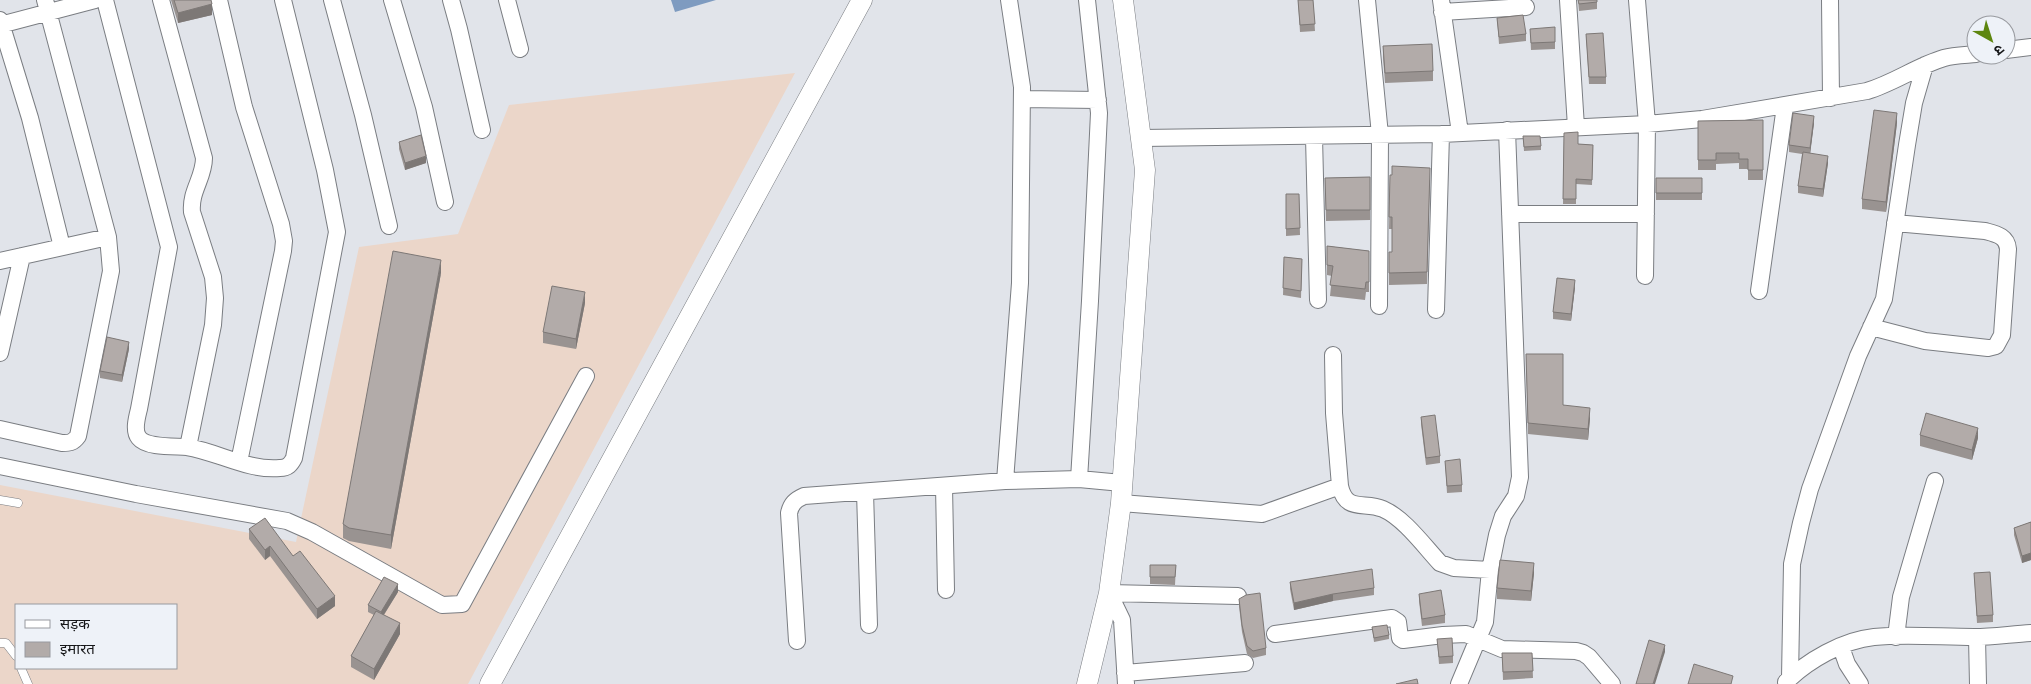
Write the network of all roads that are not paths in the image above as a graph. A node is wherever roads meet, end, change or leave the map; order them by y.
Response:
1 (95, 0) edge
2 (105, 0) edge
3 (161, 0) edge
4 (220, 0) edge
5 (283, 0) edge
6 (332, 0) edge
7 (392, 0) edge
8 (451, 0) edge
9 (507, 0) edge
10 (862, 0) edge
11 (1009, 0) edge
12 (1087, 0) edge
13 (1123, 0) edge
14 (1367, 0) edge
15 (1568, 0) edge
16 (1637, 0) edge
17 (1830, 0) edge
18 (47, 6) edge
19 (1442, 6) edge
20 (1526, 8) dead end
21 (1, 23) edge
22 (2031, 47) edge
23 (520, 49) dead end
24 (2016, 49) edge
25 (1966, 55) edge
26 (1925, 66) junction
27 (1831, 98) junction
28 (1022, 99) junction
29 (1098, 100) junction
30 (1785, 106) junction
31 (1647, 124) junction
32 (1576, 127) junction
33 (482, 130) dead end
34 (1507, 130) junction
35 (1460, 132) junction
36 (1380, 134) junction
37 (1442, 134) junction
38 (1314, 136) junction
39 (1142, 138) junction
40 (445, 202) dead end
41 (1510, 214) junction
42 (1646, 214) junction
43 (1895, 223) junction
44 (389, 226) dead end
45 (108, 237) junction
46 (62, 247) junction
47 (22, 256) junction
48 (0, 261) edge
49 (1645, 276) dead end
50 (1759, 290) dead end
51 (1318, 300) dead end
52 (1379, 306) dead end
53 (1436, 310) dead end
54 (1871, 328) junction
55 (0, 353) edge
56 (1333, 355) dead end
57 (586, 376) dead end
58 (0, 429) edge
59 (188, 447) junction
60 (239, 462) junction
61 (0, 466) edge
62 (1080, 479) junction
63 (1005, 481) junction
64 (1936, 482) dead end
65 (1122, 484) junction
66 (944, 486) junction
67 (1340, 486) junction
68 (866, 492) junction
69 (0, 500) edge
70 (18, 503) dead end
71 (1120, 503) junction
72 (1490, 570) junction
73 (946, 590) dead end
74 (1109, 593) junction
75 (1238, 596) dead end
76 (870, 625) dead end
77 (2031, 632) edge
78 (1275, 634) dead end
79 (1896, 637) junction
80 (1977, 637) junction
81 (1478, 639) junction
82 (797, 641) dead end
83 (0, 643) edge
84 (1840, 647) junction
85 (15, 655) edge
86 (1245, 662) dead end
87 (21, 669) edge
88 (1126, 678) edge
89 (1787, 681) edge
90 (28, 684) edge
91 (490, 684) edge
92 (1087, 684) edge
93 (1459, 684) edge
94 (1612, 684) edge
95 (1860, 684) edge
96 (1978, 684) edge

1 - 18 street
2 - 59 street
3 - 59 street
4 - 60 street
5 - 60 street
6 - 44 street
7 - 40 street
8 - 33 street
9 - 23 street
10 - 91 street
11 - 28 street
12 - 29 street
13 - 39 street
14 - 36 street
15 - 32 street
16 - 31 street
17 - 27 street
18 - 21 street
18 - 45 street
19 - 20 street
19 - 35 street
21 - 46 street
22 - 24 street
25 - 26 street
26 - 27 street
26 - 43 street
27 - 30 street
28 - 29 street
28 - 63 street
29 - 62 street
30 - 31 street
30 - 50 street
31 - 32 street
31 - 42 street
32 - 34 street
34 - 35 street
34 - 41 street
35 - 37 street
36 - 37 street
36 - 38 street
36 - 52 street
37 - 53 street
38 - 39 street
38 - 51 street
39 - 65 street
41 - 42 street
41 - 72 street
42 - 49 street
43 - 54 street
43 - 54 street
45 - 46 street
45 - 58 street
46 - 47 street
47 - 48 street
47 - 55 street
54 - 89 street
56 - 67 street
57 - 61 street
59 - 60 street
62 - 63 street
62 - 65 street
63 - 66 street
64 - 79 street
65 - 71 street
66 - 68 street
66 - 73 street
67 - 71 street
67 - 72 street
68 - 76 street
68 - 82 street
69 - 70 lane
71 - 74 street
72 - 81 street
74 - 75 street
74 - 88 street
74 - 92 street
77 - 80 street
78 - 81 street
79 - 80 street
79 - 84 street
80 - 96 street
81 - 93 street
81 - 94 street
83 - 85 lane
84 - 89 street
84 - 95 street
86 - 88 street
87 - 90 lane

